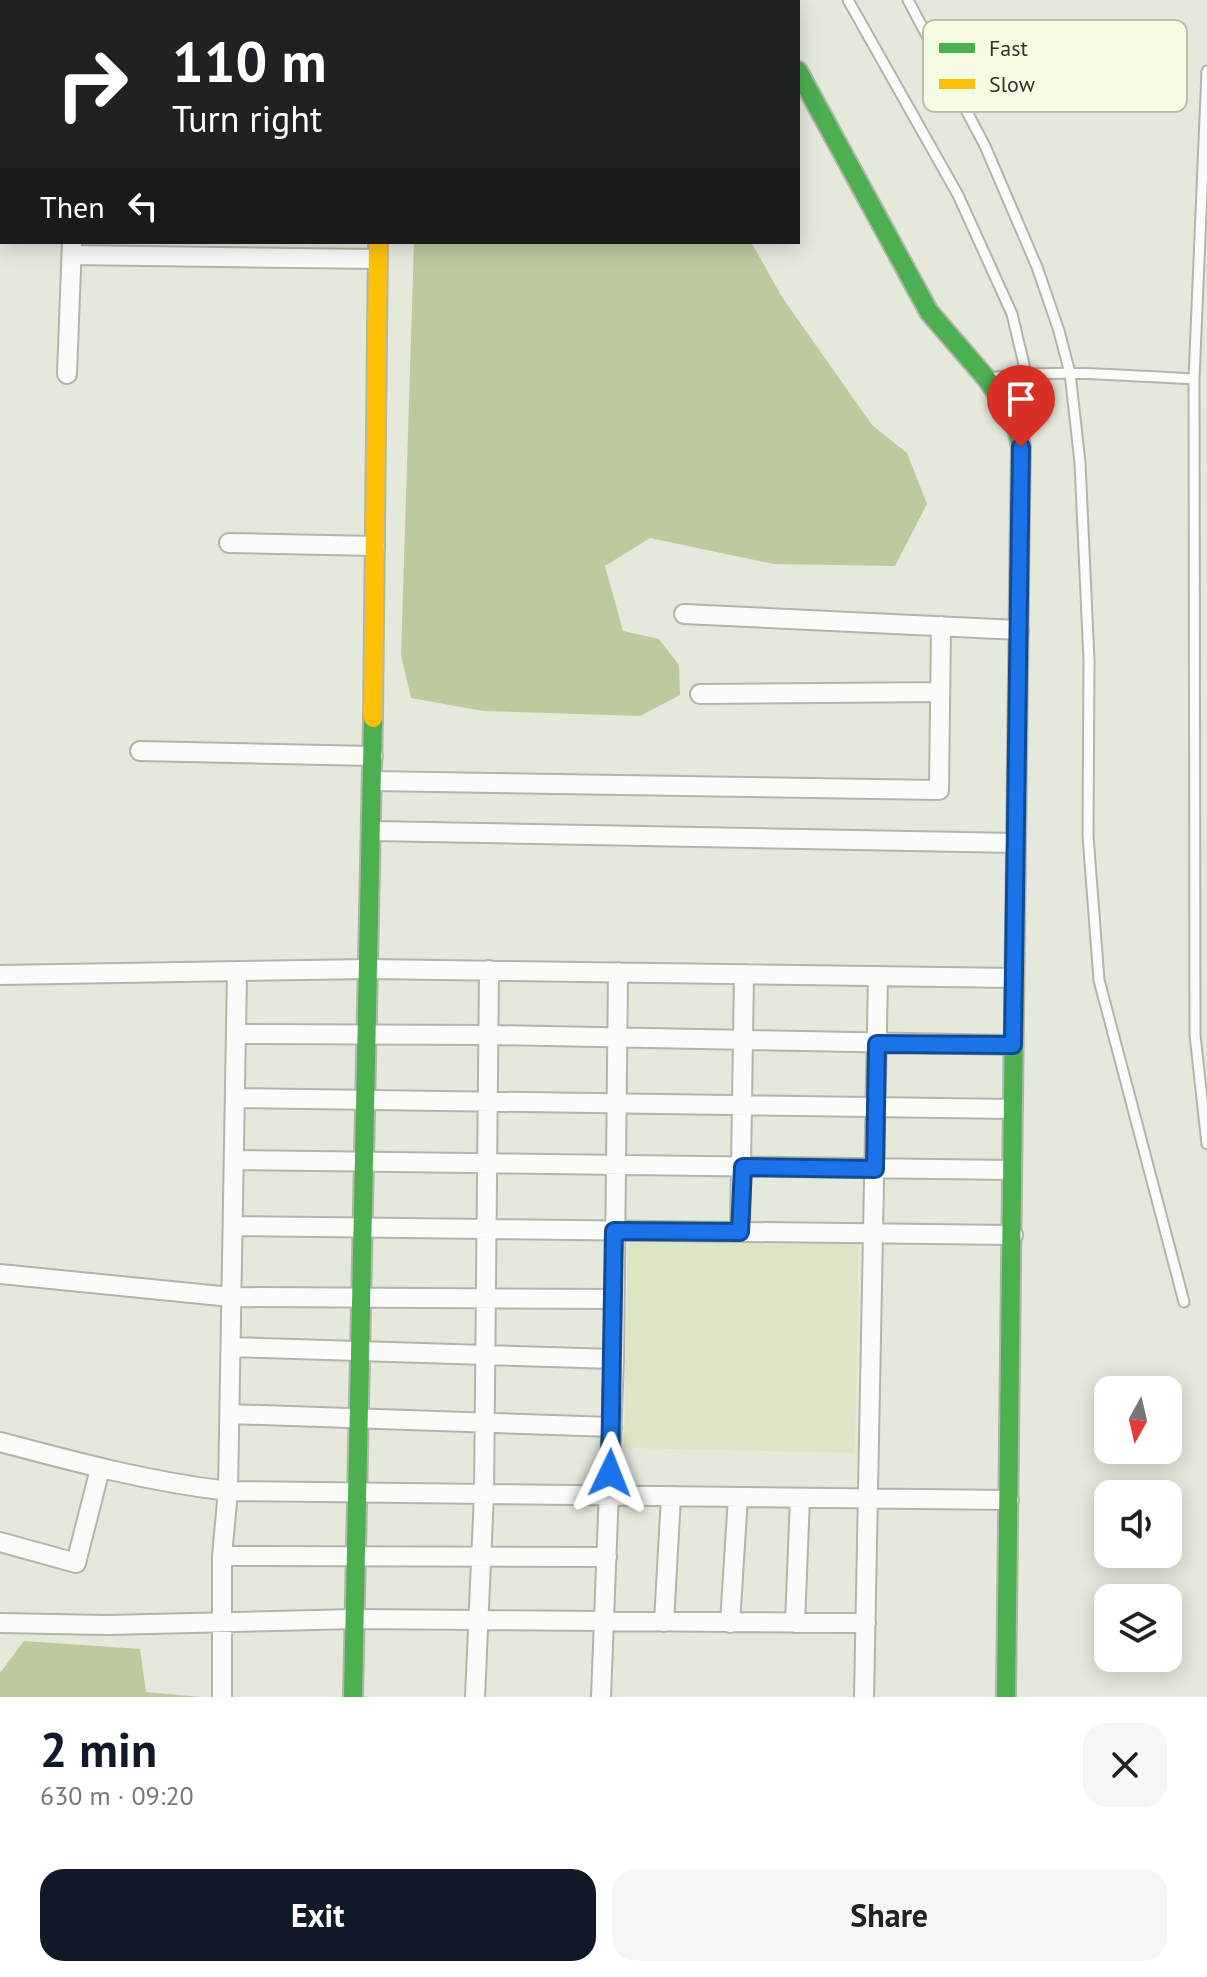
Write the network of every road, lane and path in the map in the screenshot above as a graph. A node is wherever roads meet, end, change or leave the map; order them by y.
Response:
1 (848, 0) edge
2 (908, 0) edge
3 (923, 28) edge
4 (1207, 71) edge
5 (800, 75) edge
6 (967, 112) edge
7 (72, 249) edge
8 (185, 249) edge
9 (257, 250) edge
10 (378, 251) edge
11 (1026, 373) junction
12 (1070, 373) junction
13 (67, 374) dead end
14 (986, 378) junction
15 (1194, 379) junction
16 (229, 543) dead end
17 (375, 546) junction
18 (684, 614) dead end
19 (941, 626) junction
20 (1019, 630) junction
21 (940, 692) junction
22 (700, 694) dead end
23 (140, 751) dead end
24 (373, 756) junction
25 (372, 781) junction
26 (372, 831) junction
27 (1016, 843) junction
28 (369, 969) junction
29 (489, 970) junction
30 (237, 971) junction
31 (618, 972) junction
32 (744, 974) junction
33 (0, 975) edge
34 (878, 976) junction
35 (1014, 978) junction
36 (236, 1034) junction
37 (367, 1034) junction
38 (489, 1035) junction
39 (617, 1038) junction
40 (743, 1041) junction
41 (877, 1044) junction
42 (1013, 1045) junction
43 (235, 1098) junction
44 (366, 1102) junction
45 (488, 1103) junction
46 (616, 1105) junction
47 (743, 1106) junction
48 (875, 1108) junction
49 (1013, 1109) junction
50 (1207, 1144) edge
51 (234, 1160) junction
52 (364, 1162) junction
53 (487, 1163) junction
54 (615, 1165) junction
55 (743, 1167) junction
56 (875, 1169) junction
57 (1012, 1170) junction
58 (233, 1226) junction
59 (363, 1228) junction
60 (487, 1229) junction
61 (614, 1231) junction
62 (740, 1232) junction
63 (873, 1233) junction
64 (1013, 1235) junction
65 (0, 1274) edge
66 (231, 1297) junction
67 (361, 1298) junction
68 (486, 1298) junction
69 (613, 1299) junction
70 (1184, 1302) dead end
71 (231, 1347) junction
72 (360, 1351) junction
73 (485, 1355) junction
74 (614, 1359) junction
75 (230, 1414) junction
76 (359, 1418) junction
77 (484, 1422) junction
78 (612, 1427) junction
79 (0, 1442) edge
80 (100, 1469) junction
81 (228, 1491) junction
82 (357, 1493) junction
83 (484, 1494) junction
84 (610, 1496) junction
85 (671, 1496) junction
86 (738, 1497) junction
87 (800, 1498) junction
88 (869, 1498) junction
89 (1009, 1500) junction
90 (0, 1542) edge
91 (222, 1556) junction
92 (356, 1556) junction
93 (480, 1557) junction
94 (607, 1557) junction
95 (355, 1619) junction
96 (477, 1619) junction
97 (221, 1620) junction
98 (605, 1622) junction
99 (664, 1622) junction
100 (0, 1623) edge
101 (730, 1623) junction
102 (795, 1623) junction
103 (866, 1623) junction
104 (222, 1697) edge
105 (353, 1697) edge
106 (475, 1697) edge
107 (601, 1697) edge
108 (864, 1697) edge
109 (1006, 1697) edge

1 - 11 lane
2 - 3 lane
4 - 15 lane
5 - 14 street
6 - 12 lane
7 - 8 street
7 - 13 street
8 - 9 street
9 - 10 street
10 - 17 street
11 - 12 lane
11 - 14 lane
12 - 15 lane
12 - 70 lane
14 - 20 street
15 - 50 lane
16 - 17 street
17 - 24 street
18 - 19 street
19 - 20 street
19 - 21 street
20 - 27 street
21 - 22 street
21 - 25 street
23 - 24 street
24 - 25 street
25 - 26 street
26 - 27 street
26 - 28 street
27 - 35 street
28 - 29 street
28 - 30 street
28 - 37 street
29 - 31 street
29 - 38 street
30 - 33 street
30 - 36 street
31 - 32 street
31 - 39 street
32 - 34 street
32 - 40 street
34 - 35 street
34 - 41 street
35 - 42 street
36 - 37 street
36 - 43 street
37 - 38 street
37 - 44 street
38 - 39 street
38 - 45 street
39 - 40 street
39 - 46 street
40 - 41 street
40 - 47 street
41 - 42 street
41 - 48 street
42 - 49 street
43 - 44 street
43 - 51 street
44 - 45 street
44 - 52 street
45 - 46 street
45 - 53 street
46 - 47 street
46 - 54 street
47 - 48 street
47 - 55 street
48 - 49 street
48 - 56 street
49 - 57 street
51 - 52 street
51 - 58 street
52 - 53 street
52 - 59 street
53 - 54 street
53 - 60 street
54 - 55 street
54 - 61 street
55 - 56 street
55 - 62 street
56 - 57 street
56 - 63 street
57 - 64 street
58 - 59 street
58 - 66 street
59 - 60 street
59 - 67 street
60 - 61 street
60 - 68 street
61 - 62 street
61 - 69 street
62 - 63 street
63 - 64 street
63 - 88 street
64 - 89 street
65 - 66 street
66 - 67 street
66 - 71 street
67 - 68 street
67 - 72 street
68 - 69 street
68 - 73 street
69 - 74 street
71 - 72 street
71 - 75 street
72 - 73 street
72 - 76 street
73 - 74 street
73 - 77 street
74 - 78 street
75 - 76 street
75 - 81 street
76 - 77 street
76 - 82 street
77 - 78 street
77 - 83 street
78 - 84 street
79 - 80 street
80 - 81 street
80 - 90 street
81 - 82 street
81 - 91 street
82 - 83 street
82 - 92 street
83 - 84 street
83 - 93 street
84 - 85 street
84 - 94 street
85 - 86 street
85 - 99 street
86 - 87 street
86 - 101 street
87 - 88 street
87 - 102 street
88 - 89 street
88 - 103 street
89 - 109 street
91 - 92 street
91 - 97 street
92 - 93 street
92 - 95 street
93 - 94 street
93 - 96 street
94 - 98 street
95 - 96 street
95 - 97 street
95 - 105 street
96 - 98 street
96 - 106 street
97 - 100 street
97 - 104 street
98 - 99 street
98 - 107 street
99 - 101 street
101 - 102 street
102 - 103 street
103 - 108 street

